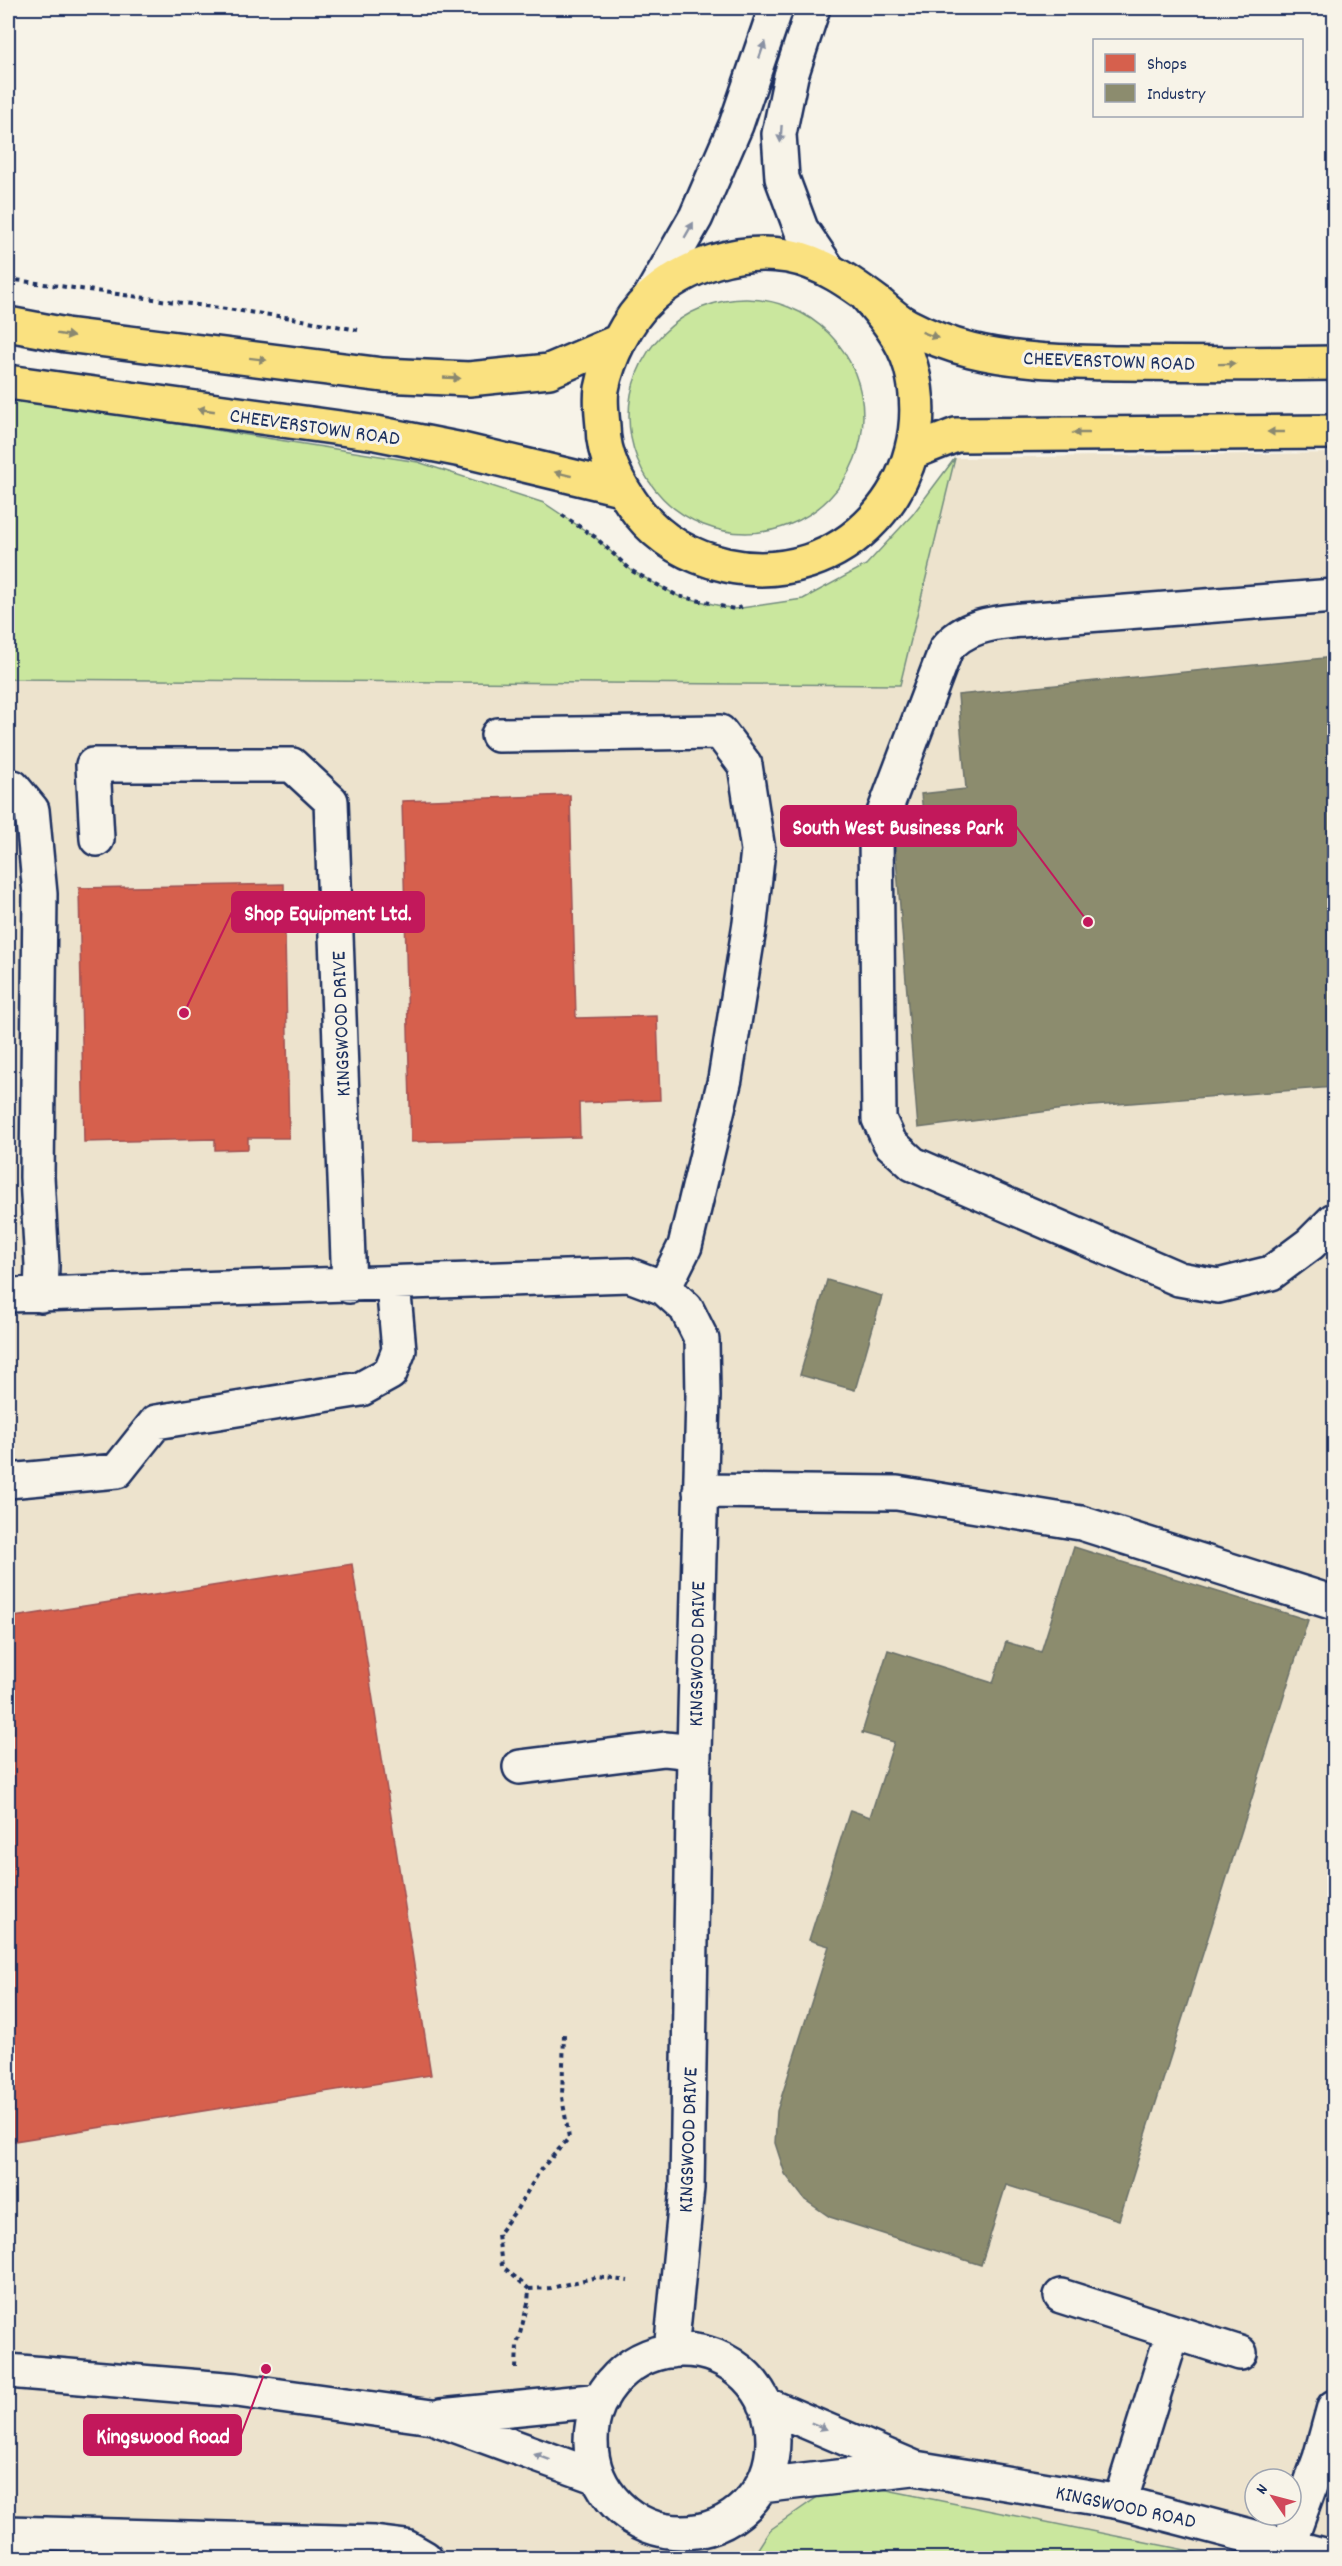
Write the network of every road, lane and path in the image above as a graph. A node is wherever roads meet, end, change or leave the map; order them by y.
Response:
1 (777, 8) edge
2 (813, 8) edge
3 (828, 269) junction
4 (864, 293) junction
5 (649, 299) junction
6 (292, 318) dead end
7 (8, 324) edge
8 (362, 331) dead end
9 (617, 342) junction
10 (1335, 363) edge
11 (8, 382) edge
12 (1335, 432) edge
13 (913, 452) junction
14 (620, 488) junction
15 (561, 514) dead end
16 (1335, 596) edge
17 (745, 607) dead end
18 (498, 735) dead end
19 (8, 787) edge
20 (97, 839) dead end
21 (1335, 1220) edge
22 (393, 1284) junction
23 (349, 1286) junction
24 (664, 1288) junction
25 (8, 1295) edge
26 (41, 1295) junction
27 (8, 1481) edge
28 (700, 1491) junction
29 (1335, 1603) edge
30 (694, 1752) junction
31 (520, 1767) dead end
32 (564, 2034) dead end
33 (628, 2281) dead end
34 (529, 2289) junction
35 (1061, 2296) dead end
36 (1173, 2332) junction
37 (671, 2351) junction
38 (1240, 2353) dead end
39 (8, 2371) edge
40 (516, 2372) dead end
41 (601, 2400) junction
42 (765, 2404) junction
43 (1335, 2408) edge
44 (432, 2417) junction
45 (1327, 2461) edge
46 (915, 2468) junction
47 (597, 2477) junction
48 (761, 2486) junction
49 (1120, 2502) junction
50 (8, 2533) edge
51 (1289, 2544) junction
52 (690, 2546) edge
53 (1335, 2558) edge
54 (425, 2559) edge

5 -> 1 street
2 -> 3 street
3 - 4 main road, CHEEVERSTOWN ROAD
3 - 5 main road, CHEEVERSTOWN ROAD
4 -> 10 main road, CHEEVERSTOWN ROAD
4 - 13 main road, CHEEVERSTOWN ROAD
5 - 9 main road, CHEEVERSTOWN ROAD
6 - 8 path
7 -> 9 main road
9 - 14 main road, CHEEVERSTOWN ROAD
14 -> 11 main road, CHEEVERSTOWN ROAD
12 -> 13 main road
13 - 14 main road, CHEEVERSTOWN ROAD
15 - 17 path
16 - 21 street
18 - 24 street
19 - 26 street
20 - 23 street, KINGSWOOD DRIVE
22 - 23 street, KINGSWOOD DRIVE
22 - 24 street, KINGSWOOD DRIVE
22 - 27 street
23 - 26 street, KINGSWOOD DRIVE
24 - 28 street, KINGSWOOD DRIVE
25 - 26 street, KINGSWOOD DRIVE
28 - 29 street
28 - 30 street, KINGSWOOD DRIVE
30 - 31 street
30 - 37 street, KINGSWOOD DRIVE
32 - 34 path
33 - 34 path
34 - 40 path
35 - 36 street
36 - 38 street
36 - 49 street
37 - 41 street
37 - 42 street
39 - 44 street
41 - 44 street
41 - 47 street
42 -> 46 street, KINGSWOOD ROAD
42 - 48 street
43 - 45 street
47 -> 44 street
45 - 51 street
46 - 48 street, KINGSWOOD ROAD
46 - 49 street, KINGSWOOD ROAD
47 - 52 street
48 - 52 street
49 - 51 street, KINGSWOOD ROAD
50 - 54 street
51 - 53 street, KINGSWOOD ROAD

